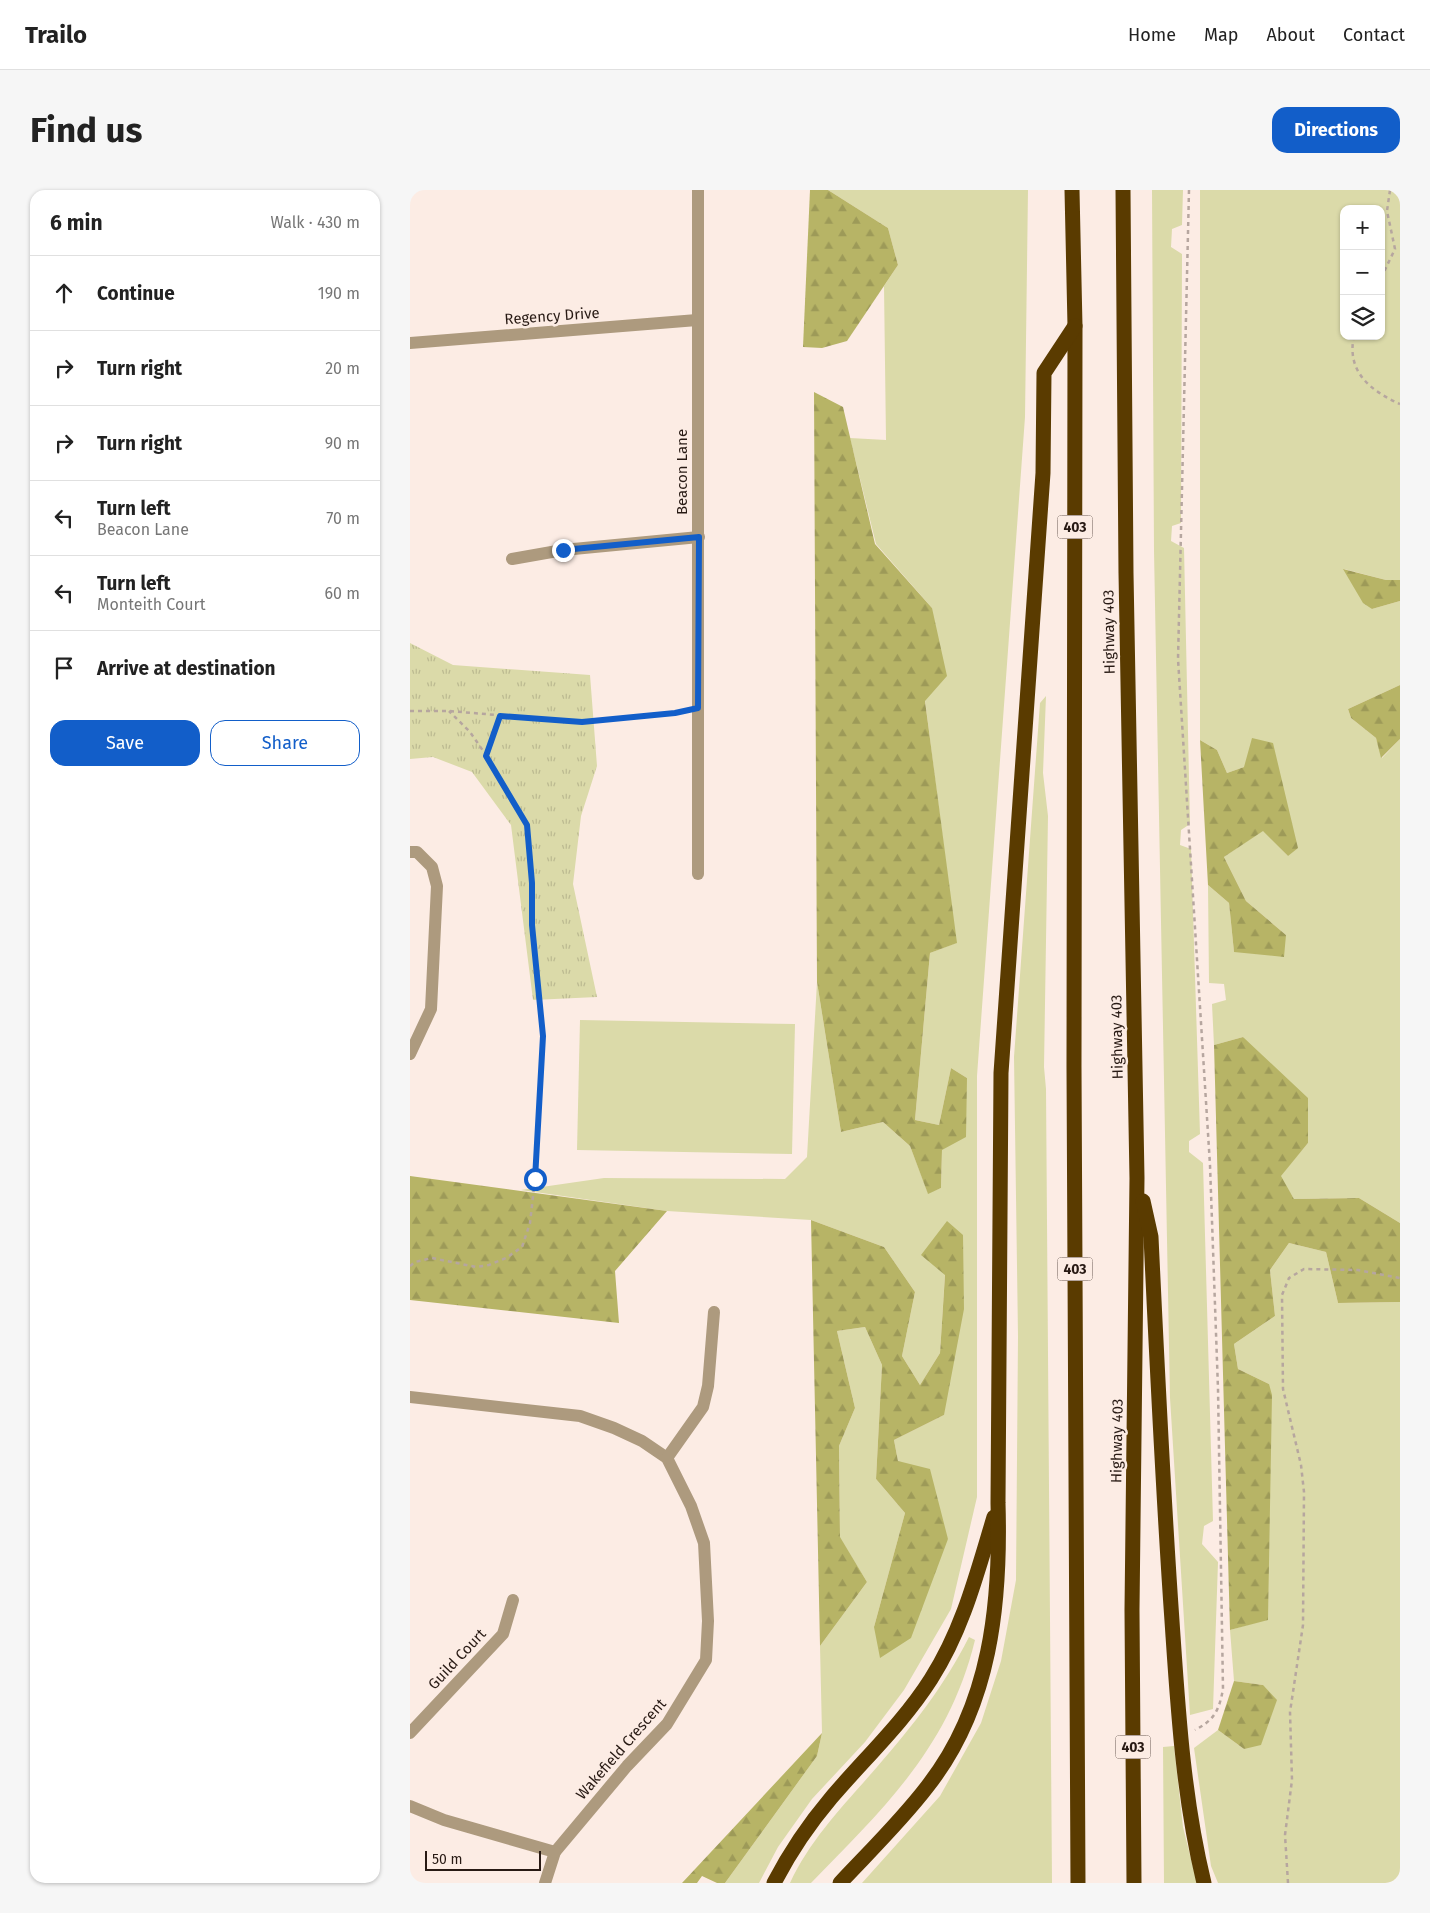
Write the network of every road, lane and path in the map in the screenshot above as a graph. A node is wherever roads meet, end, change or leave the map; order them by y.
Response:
1 (698, 190) edge
2 (1072, 190) edge
3 (1124, 190) edge
4 (1189, 190) edge
5 (1390, 190) edge
6 (1385, 270) edge
7 (697, 320) junction
8 (1075, 326) junction
9 (1354, 340) edge
10 (410, 343) edge
11 (1400, 404) edge
12 (699, 537) junction
13 (512, 559) dead end
14 (698, 708) junction
15 (410, 711) edge
16 (449, 711) junction
17 (500, 716) junction
18 (486, 756) junction
19 (410, 852) edge
20 (698, 874) dead end
21 (410, 1054) edge
22 (1137, 1178) junction
23 (410, 1266) edge
24 (1400, 1278) edge
25 (714, 1312) dead end
26 (410, 1397) edge
27 (666, 1458) junction
28 (998, 1503) junction
29 (513, 1600) dead end
30 (410, 1733) edge
31 (1180, 1734) junction
32 (410, 1806) edge
33 (555, 1852) junction
34 (545, 1883) edge
35 (774, 1883) edge
36 (840, 1883) edge
37 (1078, 1883) edge
38 (1134, 1883) edge
39 (1204, 1883) edge
40 (1288, 1883) edge

1 - 7 street, Beacon Lane
2 - 8 highway, 403
3 - 22 highway, Highway 403 / 403
4 - 31 path
5 - 6 path
7 - 10 street, Regency Drive
7 - 12 street, Beacon Lane
8 - 28 highway
8 - 37 highway, 403
9 - 11 path
12 - 13 street
12 - 14 street, Beacon Lane
14 - 17 path
14 - 20 street, Beacon Lane
15 - 16 path
16 - 17 path
16 - 18 path
17 - 18 path
18 - 23 path
19 - 21 street
22 - 31 highway
22 - 38 highway, Highway 403 / 403
24 - 40 path
25 - 27 street
26 - 27 street, Wakefield Crescent
27 - 33 street, Wakefield Crescent
28 - 35 highway
28 - 36 highway
29 - 30 street, Guild Court
31 - 39 highway
32 - 33 street
33 - 34 street, Wakefield Crescent

